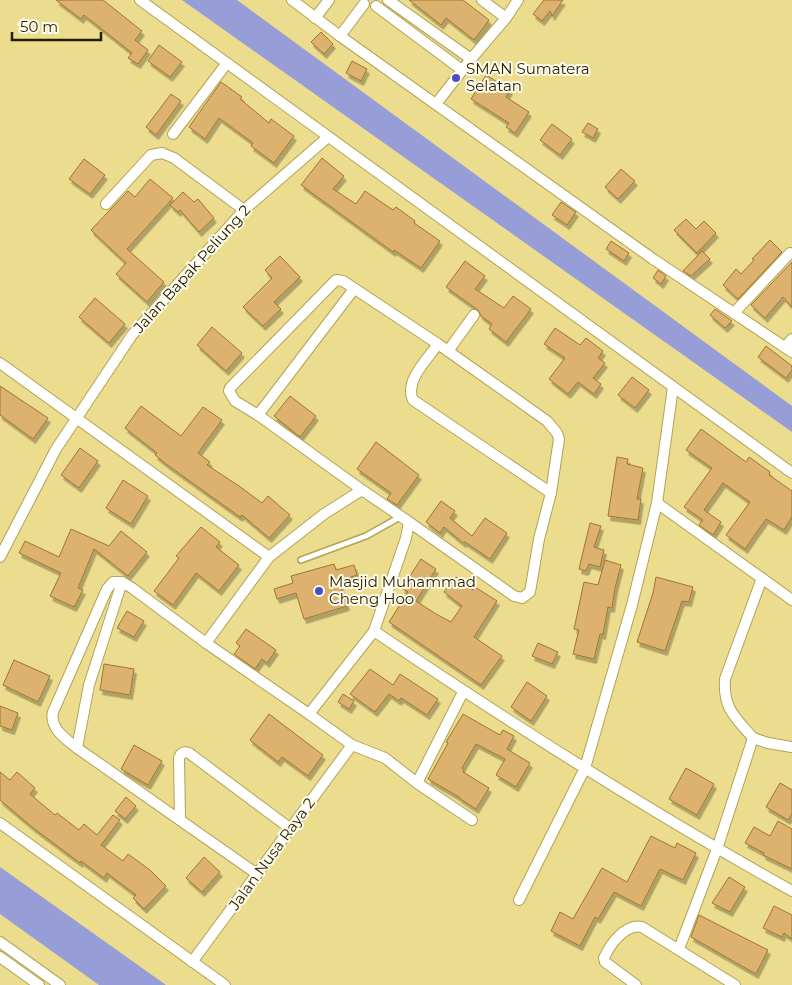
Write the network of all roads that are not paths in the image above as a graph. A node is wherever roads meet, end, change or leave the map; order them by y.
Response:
1 (140, 0) edge
2 (292, 0) edge
3 (329, 0) edge
4 (388, 0) edge
5 (482, 0) edge
6 (518, 0) edge
7 (363, 2) edge
8 (379, 3) edge
9 (315, 18) junction
10 (506, 18) junction
11 (340, 36) junction
12 (471, 59) junction
13 (227, 63) junction
14 (462, 70) junction
15 (436, 104) junction
16 (173, 134) dead end
17 (328, 137) junction
18 (106, 204) dead end
19 (244, 210) junction
20 (790, 253) dead end
21 (354, 289) junction
22 (734, 313) junction
23 (474, 315) dead end
24 (438, 344) junction
25 (790, 346) edge
26 (448, 351) junction
27 (0, 363) edge
28 (674, 387) junction
29 (258, 415) junction
30 (77, 419) junction
31 (792, 473) edge
32 (362, 490) junction
33 (551, 493) junction
34 (657, 503) junction
35 (404, 520) junction
36 (0, 557) edge
37 (268, 557) junction
38 (301, 560) dead end
39 (762, 578) junction
40 (122, 582) junction
41 (792, 600) edge
42 (374, 631) junction
43 (206, 643) junction
44 (463, 692) junction
45 (309, 714) junction
46 (753, 738) junction
47 (352, 745) junction
48 (792, 747) edge
49 (77, 748) junction
50 (585, 768) junction
51 (417, 783) junction
52 (180, 820) junction
53 (472, 820) dead end
54 (0, 823) edge
55 (291, 829) junction
56 (717, 849) junction
57 (257, 874) junction
58 (792, 891) edge
59 (519, 900) dead end
60 (0, 942) edge
61 (679, 949) junction
62 (0, 957) edge
63 (192, 962) junction
64 (38, 985) edge
65 (60, 985) edge
66 (225, 985) edge
67 (636, 985) edge
68 (735, 985) edge

1 - 13 street
2 - 9 street
3 - 9 street
4 - 12 street
5 - 10 street
6 - 10 street
7 - 8 street
7 - 11 street
8 - 14 street
9 - 11 street
10 - 12 street
11 - 15 street
12 - 14 street
13 - 16 street
13 - 17 street
14 - 15 street
15 - 22 street
17 - 19 street, Jalan Bapak Peliung 2
17 - 28 street
18 - 19 street
19 - 30 street, Jalan Bapak Peliung 2
20 - 22 street
21 - 24 street
21 - 29 street
21 - 29 street
22 - 25 street
23 - 26 street
24 - 26 street
24 - 33 street
26 - 33 street
27 - 30 street
28 - 31 street
28 - 34 street
29 - 32 street
30 - 36 street, Jalan Bapak Peliung 2
30 - 37 street
32 - 35 street
32 - 37 street
33 - 35 street
34 - 39 street
34 - 50 street
35 - 38 lane
35 - 42 street
37 - 43 street
39 - 41 street
39 - 46 street
40 - 43 street
40 - 49 street
40 - 49 street
42 - 44 street
42 - 45 street
43 - 45 street
44 - 50 street
44 - 51 street
45 - 47 street
46 - 48 street
46 - 56 street
47 - 51 street
47 - 55 street, Jalan Nusa Raya 2
49 - 52 street
50 - 56 street
50 - 59 street
51 - 53 street
52 - 55 street
52 - 57 street
54 - 63 street
55 - 57 street, Jalan Nusa Raya 2
56 - 58 street
56 - 61 street
57 - 63 street, Jalan Nusa Raya 2
60 - 65 street
61 - 67 street
61 - 68 street
62 - 64 street
63 - 66 street

